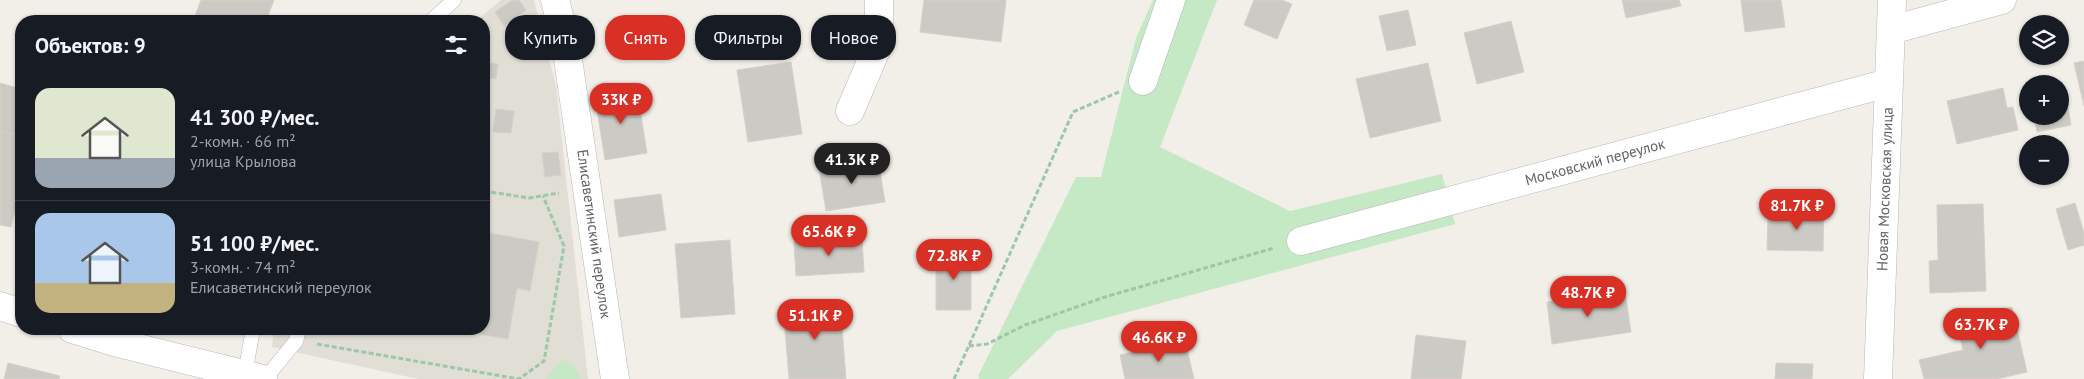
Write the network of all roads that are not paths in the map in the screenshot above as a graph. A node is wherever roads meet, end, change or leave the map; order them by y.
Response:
1 (454, 0) edge
2 (555, 0) edge
3 (879, 0) edge
4 (1171, 0) edge
5 (1892, 0) edge
6 (2002, 0) edge
7 (438, 15) edge
8 (1891, 30) junction
9 (1144, 82) road end
10 (1888, 83) junction
11 (850, 111) dead end
12 (1301, 240) road end
13 (0, 306) edge
14 (15, 311) edge
15 (91, 335) edge
16 (254, 335) edge
17 (297, 335) edge
18 (258, 378) edge
19 (615, 379) edge
20 (1878, 379) edge

1 - 7 lane
2 - 19 street, Елисаветинский переулок
3 - 11 street
4 - 9 street
5 - 8 street, Новая Московская улица
6 - 8 street
8 - 10 street, Новая Московская улица
10 - 12 street, Московский переулок
10 - 20 street, Новая Московская улица
13 - 14 street
15 - 18 street
16 - 18 lane
17 - 18 lane

